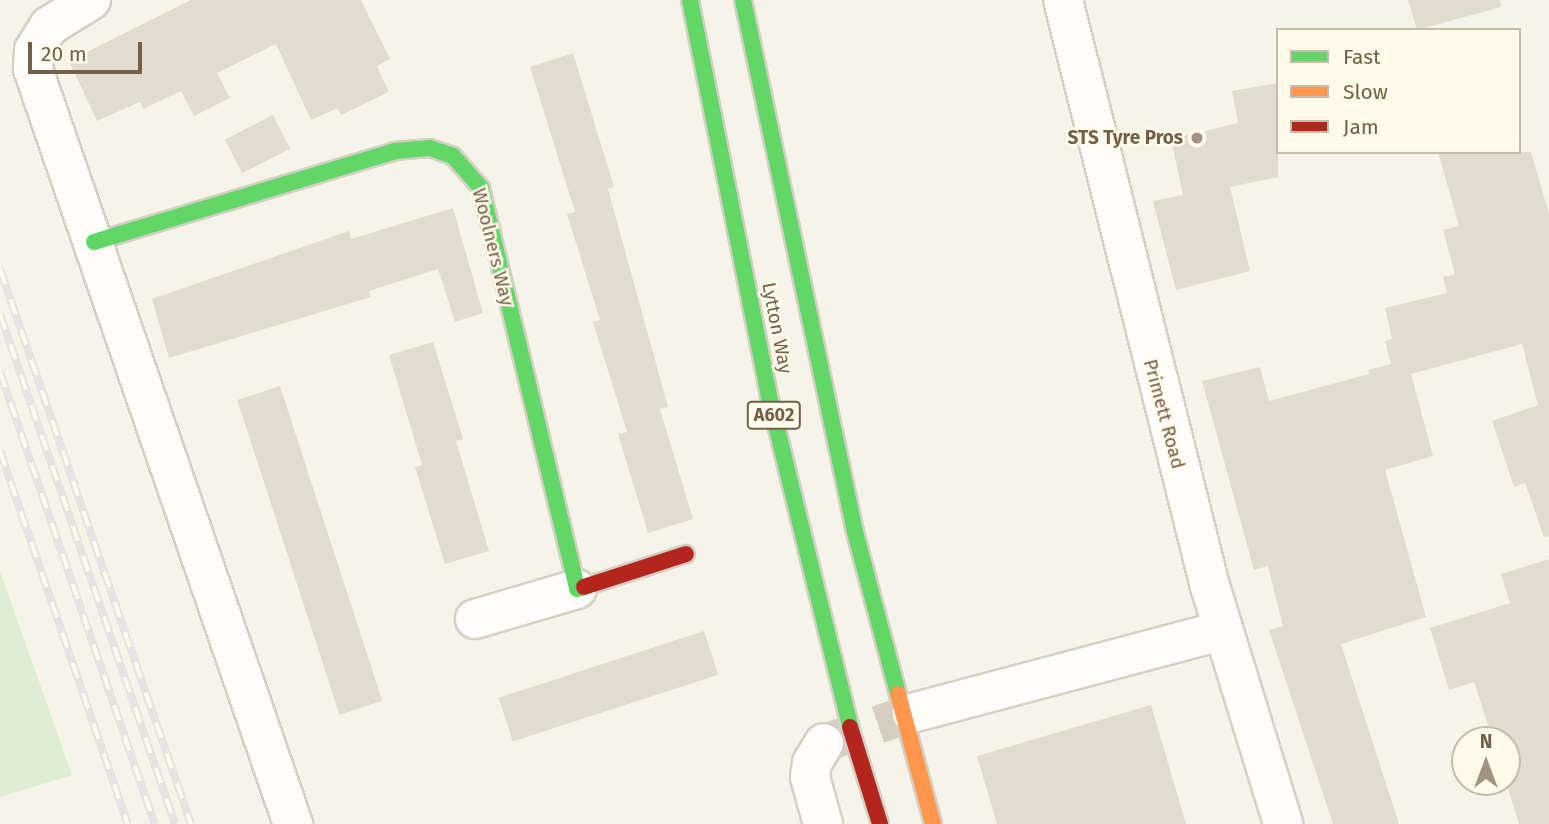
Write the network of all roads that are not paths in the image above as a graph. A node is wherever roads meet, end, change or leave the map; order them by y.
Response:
1 (91, 0) edge
2 (690, 0) edge
3 (743, 0) edge
4 (1063, 0) edge
5 (94, 242) junction
6 (686, 554) dead end
7 (577, 589) junction
8 (475, 618) dead end
9 (1223, 630) junction
10 (912, 713) tunnel mouth
11 (824, 743) dead end
12 (293, 824) edge
13 (823, 824) edge
14 (880, 824) edge
15 (933, 824) edge
16 (1283, 824) edge

1 - 5 street
2 - 14 main road, Lytton Way / A602
3 - 15 main road, Lytton Way / A602
4 - 9 street, Primett Road
5 - 7 main road, Woolners Way
5 - 12 street
6 - 7 main road
7 - 8 street
9 - 10 street
9 - 16 street, Primett Road
11 - 13 street

